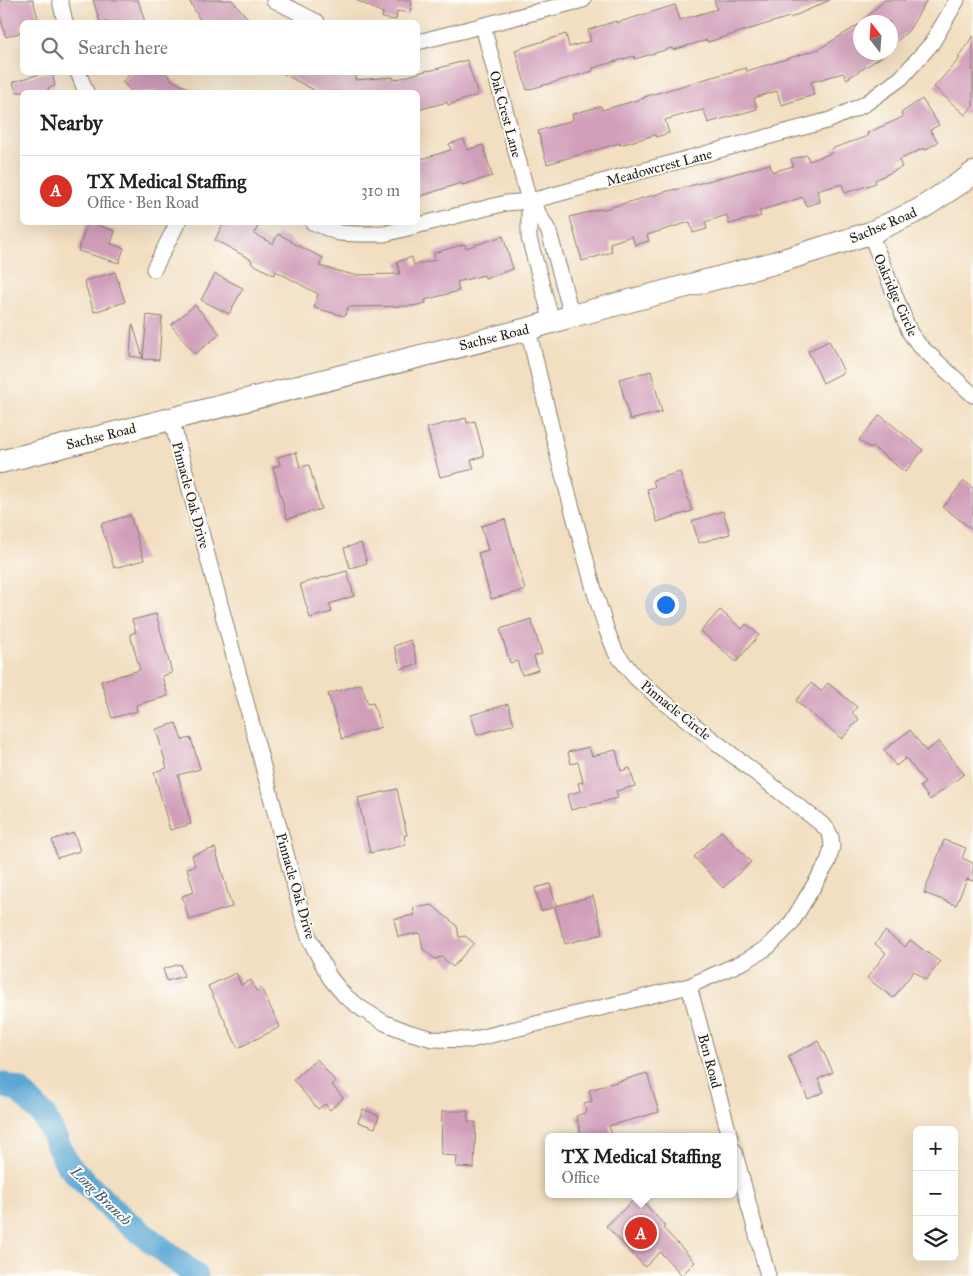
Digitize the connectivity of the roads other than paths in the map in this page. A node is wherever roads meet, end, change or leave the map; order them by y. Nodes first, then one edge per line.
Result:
1 (60, 0) edge
2 (274, 0) edge
3 (583, 0) edge
4 (957, 0) edge
5 (65, 20) edge
6 (314, 20) edge
7 (483, 26) junction
8 (420, 42) edge
9 (79, 75) edge
10 (85, 90) edge
11 (973, 173) edge
12 (529, 201) junction
13 (176, 225) edge
14 (320, 225) edge
15 (419, 225) edge
16 (420, 225) edge
17 (870, 233) junction
18 (154, 269) dead end
19 (562, 319) junction
20 (528, 329) junction
21 (973, 395) edge
22 (171, 418) junction
23 (0, 462) edge
24 (689, 986) junction
25 (729, 1133) edge
26 (737, 1161) edge
27 (768, 1276) edge

1 - 5 street
2 - 6 street
3 - 7 street
4 - 12 street, Meadowcrest Lane
7 - 8 street
7 - 12 street, Oak Crest Lane
9 - 10 street
11 - 17 main road, Sachse Road
12 - 16 street, Meadowcrest Lane
12 - 19 street, Oak Crest Lane
12 - 19 street, Oak Crest Lane
13 - 18 street
14 - 15 street, Meadowcrest Lane
17 - 19 main road, Sachse Road
17 - 21 street, Oakridge Circle
19 - 20 main road, Sachse Road
20 - 22 main road, Sachse Road
20 - 24 street, Pinnacle Circle
22 - 23 main road, Sachse Road
22 - 24 street, Pinnacle Oak Drive
24 - 25 street, Ben Road
26 - 27 street

